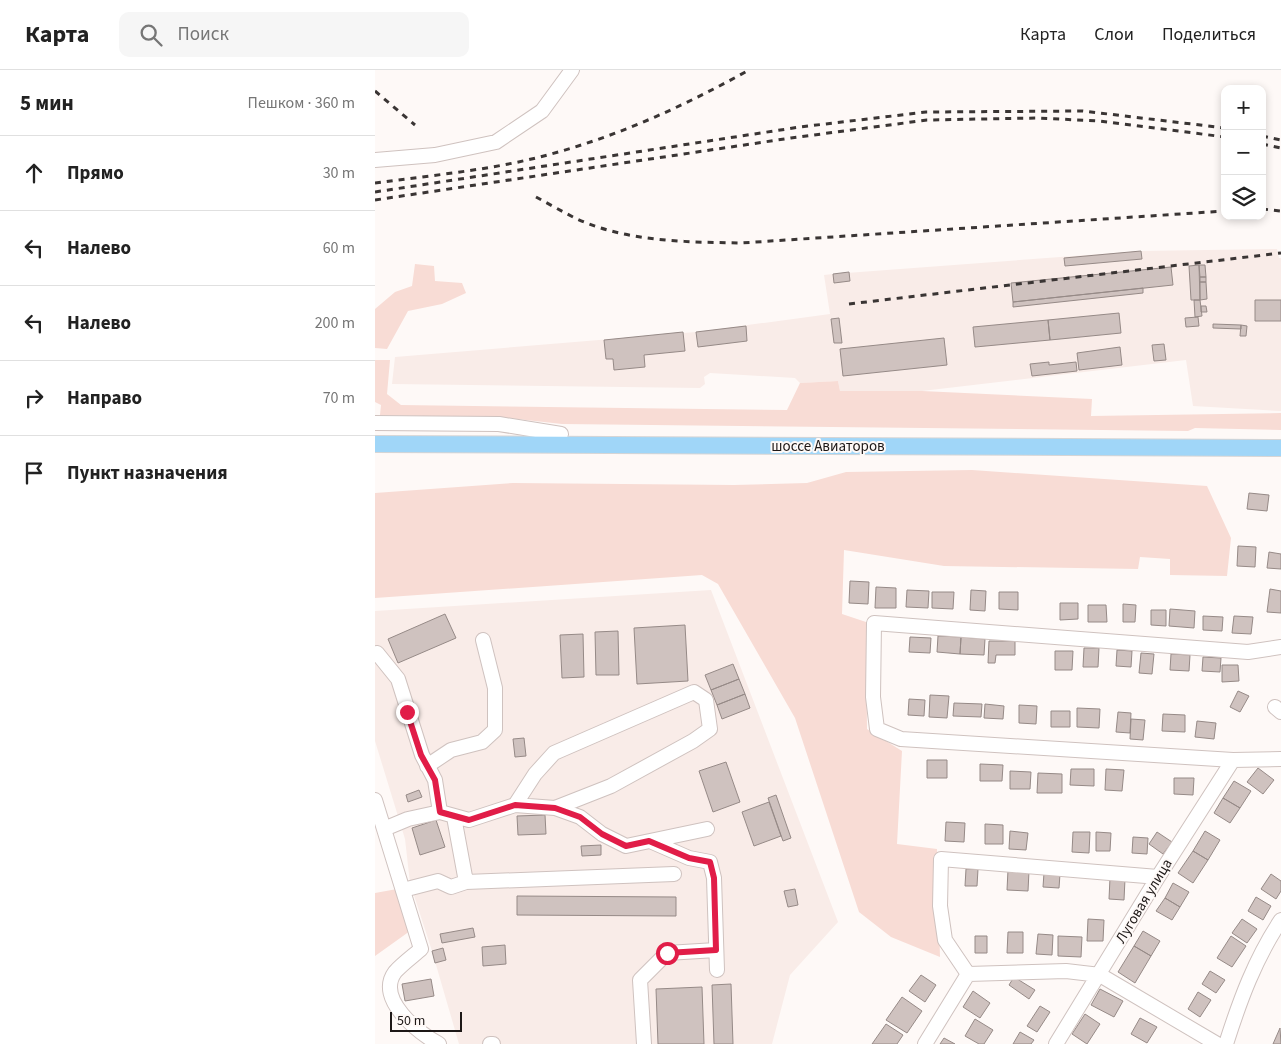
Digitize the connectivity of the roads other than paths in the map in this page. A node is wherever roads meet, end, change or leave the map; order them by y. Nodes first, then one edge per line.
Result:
1 (572, 70) edge
2 (375, 160) edge
3 (375, 423) edge
4 (375, 434) edge
5 (561, 434) junction
6 (1281, 438) edge
7 (375, 444) edge
8 (1281, 448) edge
9 (483, 640) dead end
10 (1281, 647) edge
11 (377, 653) dead end
12 (1281, 759) edge
13 (1233, 760) junction
14 (427, 766) junction
15 (375, 800) edge
16 (515, 805) junction
17 (555, 808) junction
18 (440, 812) junction
19 (454, 818) junction
20 (384, 829) junction
21 (707, 829) dead end
22 (649, 841) junction
23 (674, 874) dead end
24 (1158, 877) junction
25 (466, 882) junction
26 (403, 890) junction
27 (1281, 920) edge
28 (716, 950) junction
29 (717, 970) dead end
30 (968, 974) junction
31 (1100, 975) junction
32 (439, 1044) edge
33 (644, 1044) edge
34 (925, 1044) edge
35 (1056, 1044) edge
36 (1217, 1044) edge
37 (1226, 1044) edge

1 - 2 street
3 - 5 street
4 - 5 main road, шоссе Авиаторов
5 - 6 main road, шоссе Авиаторов
7 - 8 main road, шоссе Авиаторов
9 - 14 street
10 - 13 street
11 - 14 street
12 - 13 street
13 - 24 street, Луговая улица
14 - 18 street
15 - 20 street
16 - 17 street
16 - 17 street
16 - 19 street
17 - 22 street
18 - 19 street
18 - 20 street
19 - 25 street
20 - 26 street
21 - 22 street
22 - 28 street
23 - 25 street
24 - 30 street
24 - 31 street, Луговая улица
25 - 26 street
26 - 32 street
27 - 37 street
28 - 29 street
28 - 33 street
30 - 31 street
30 - 34 street
31 - 35 street, Луговая улица
31 - 36 street

